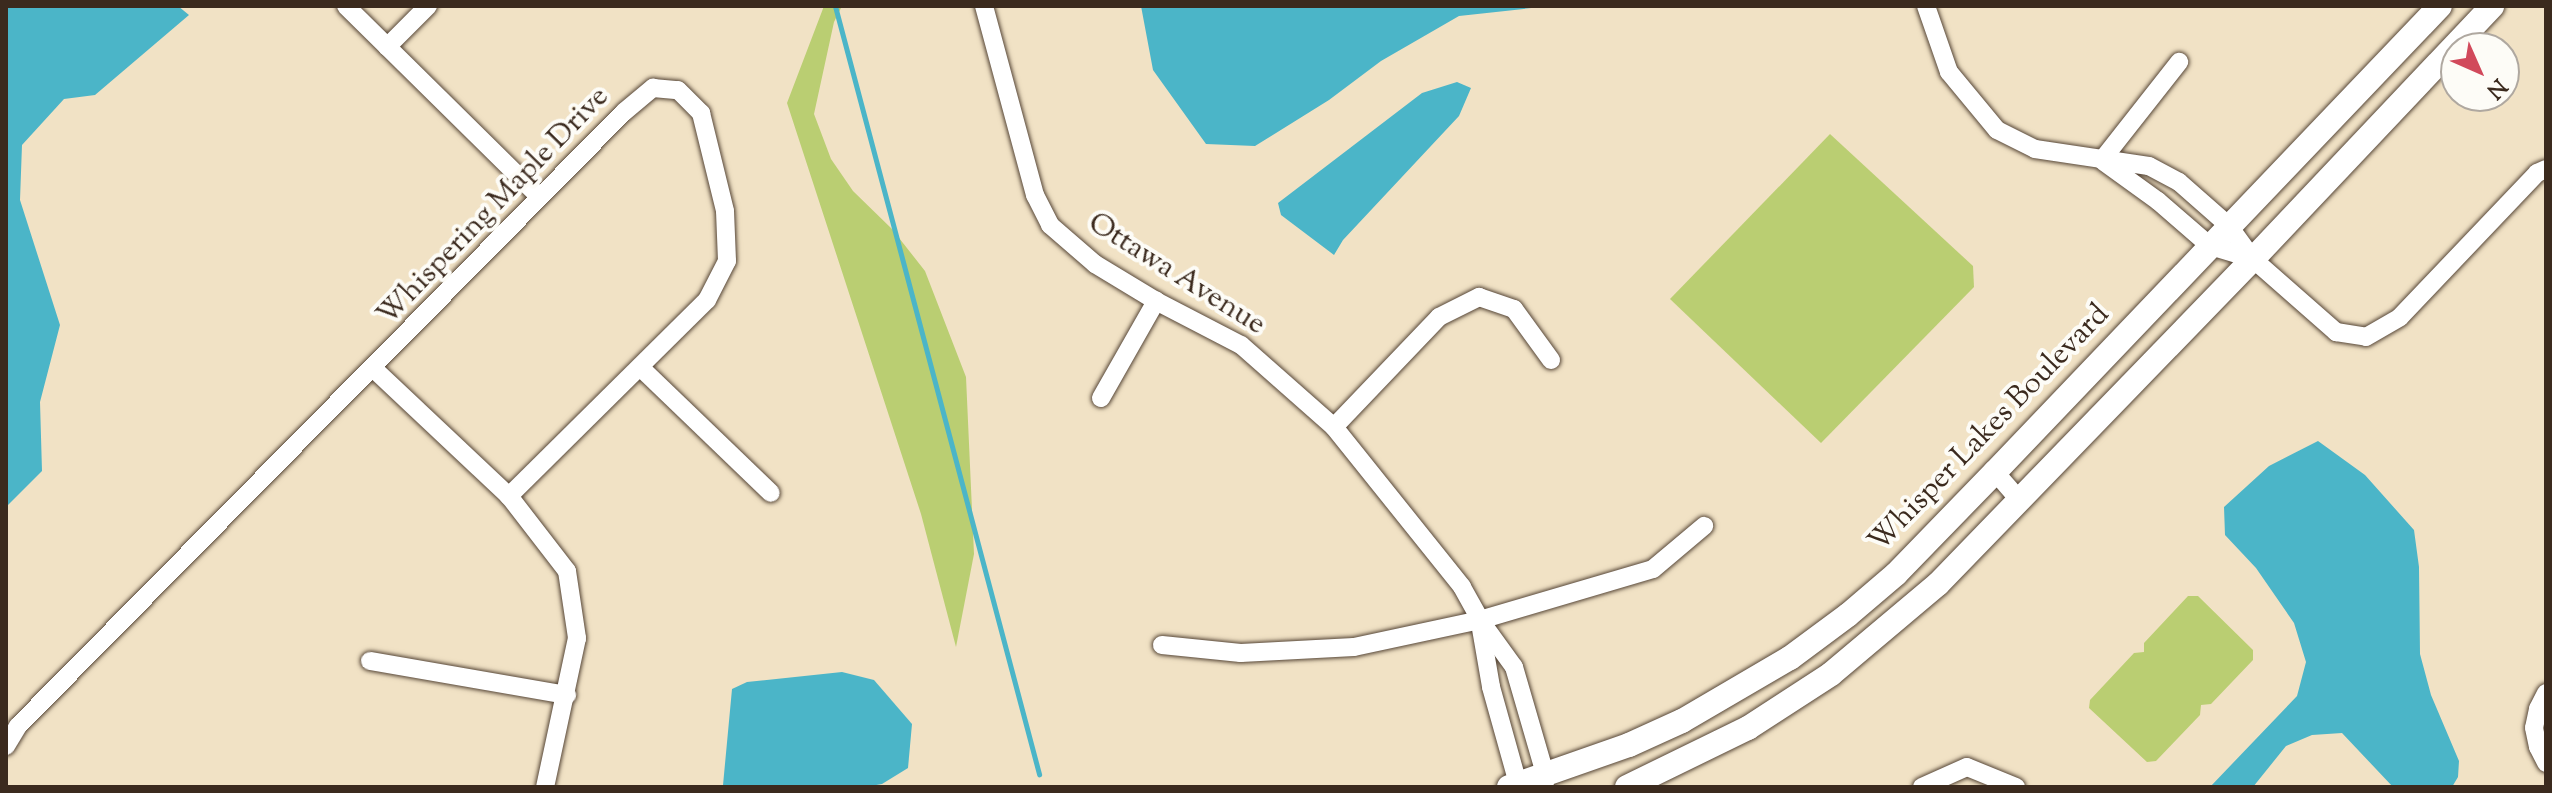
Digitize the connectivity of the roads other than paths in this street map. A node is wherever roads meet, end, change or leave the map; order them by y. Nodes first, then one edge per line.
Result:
1 (346, 6) edge
2 (428, 6) edge
3 (984, 6) edge
4 (1926, 6) edge
5 (2440, 6) edge
6 (2492, 6) edge
7 (387, 47) junction
8 (2179, 62) dead end
9 (2102, 160) junction
10 (2546, 169) edge
11 (539, 196) junction
12 (2229, 226) junction
13 (2210, 246) junction
14 (2253, 259) junction
15 (1156, 301) junction
16 (1551, 360) dead end
17 (641, 368) junction
18 (374, 369) junction
19 (1101, 398) dead end
20 (1334, 427) junction
21 (1995, 472) junction
22 (771, 493) dead end
23 (509, 496) junction
24 (2020, 501) junction
25 (1704, 526) dead end
26 (1480, 620) junction
27 (1162, 645) dead end
28 (370, 661) dead end
29 (2546, 693) edge
30 (567, 695) junction
31 (6, 746) edge
32 (2546, 763) edge
33 (1545, 782) edge
34 (1515, 786) edge
35 (545, 787) edge
36 (1627, 787) edge
37 (1922, 787) edge
38 (2016, 787) edge

1 - 7 street
2 - 7 street
3 - 15 street, Ottawa Avenue
4 - 9 street
5 - 12 street, Whisper Lakes Boulevard
6 - 14 street
7 - 11 street
8 - 9 street
9 - 12 street
9 - 13 street
10 - 14 street
11 - 17 street, Whispering Maple Drive
11 - 18 street, Whispering Maple Drive
12 - 13 street, Whisper Lakes Boulevard
12 - 14 street
13 - 14 street
13 - 21 street, Whisper Lakes Boulevard
14 - 24 street
15 - 19 street
15 - 20 street, Ottawa Avenue
16 - 20 street
17 - 22 street
17 - 23 street, Whispering Maple Drive
18 - 23 street
18 - 31 street, Whispering Maple Drive
20 - 26 street, Ottawa Avenue
21 - 24 street
21 - 33 street, Whisper Lakes Boulevard
23 - 30 street
24 - 36 street
25 - 26 street
26 - 27 street
26 - 33 street, Ottawa Avenue
26 - 34 street, Ottawa Avenue
28 - 30 street
29 - 32 street
30 - 35 street
33 - 34 street, Whisper Lakes Boulevard
37 - 38 street

